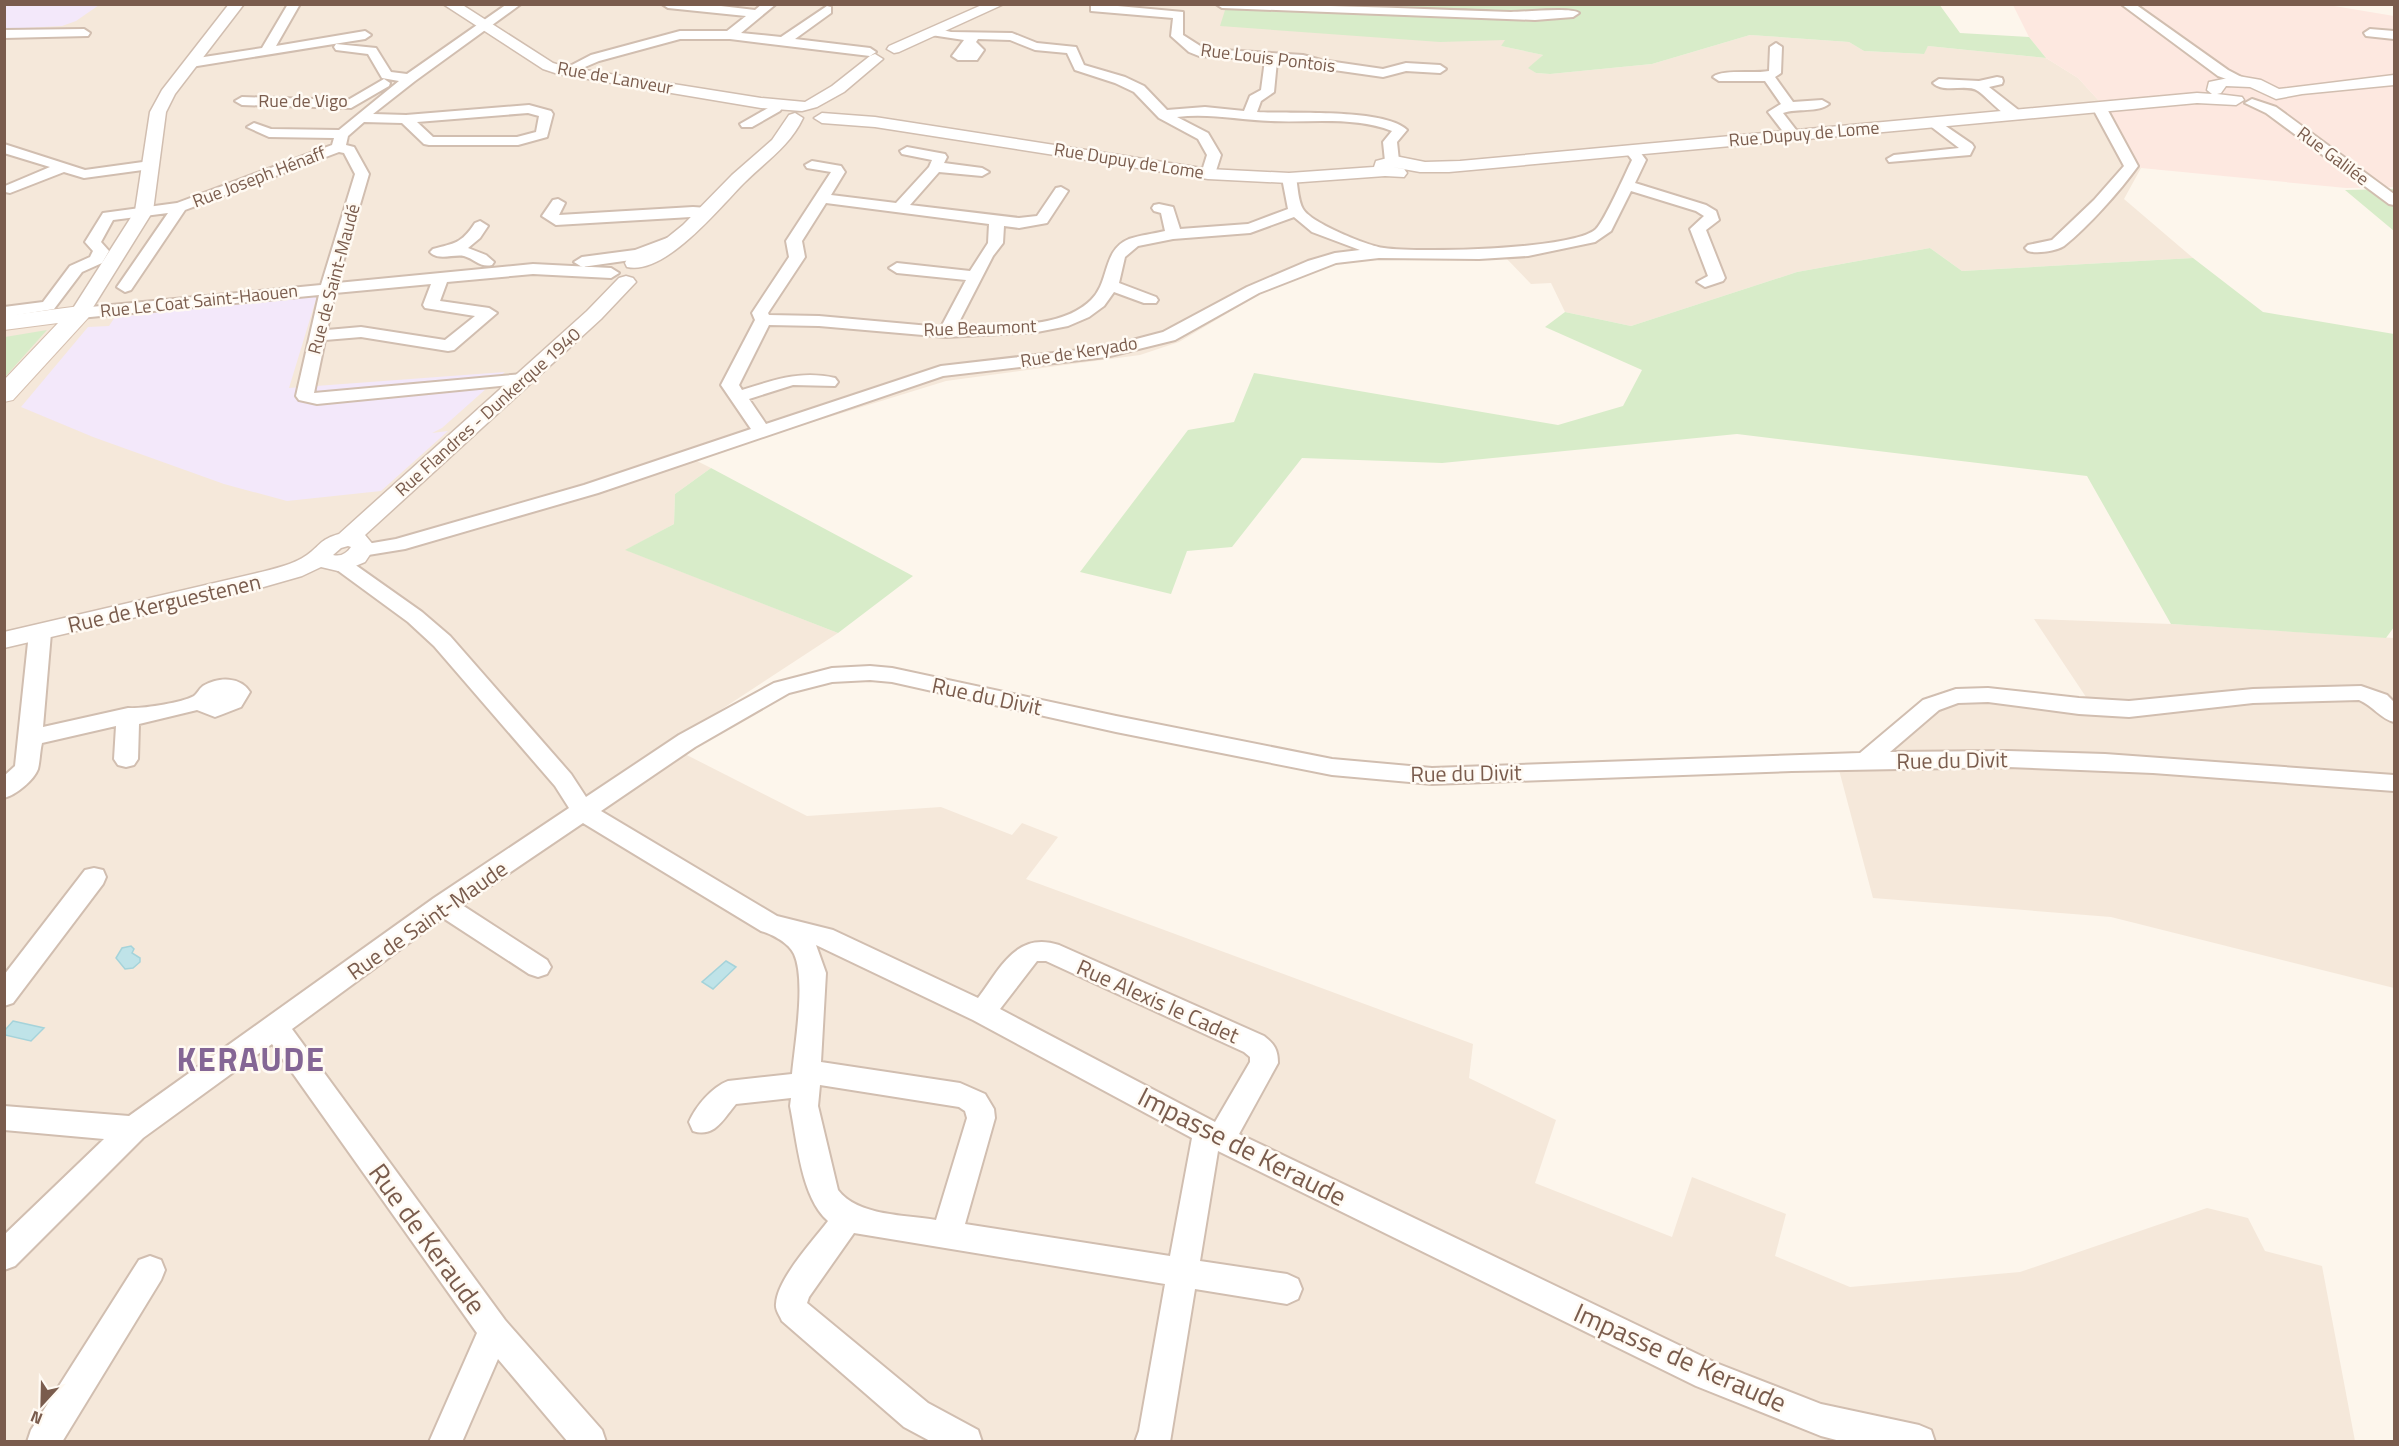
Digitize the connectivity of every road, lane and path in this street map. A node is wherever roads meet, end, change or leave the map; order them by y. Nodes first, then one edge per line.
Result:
1 (237, 4) edge
2 (294, 4) edge
3 (450, 4) edge
4 (515, 4) edge
5 (668, 4) edge
6 (770, 4) edge
7 (997, 4) edge
8 (1222, 4) edge
9 (2127, 4) edge
10 (1095, 8) dead end
11 (827, 10) dead end
12 (1181, 10) edge
13 (1573, 13) dead end
14 (756, 14) junction
15 (485, 28) junction
16 (934, 32) junction
17 (84, 33) dead end
18 (2370, 33) dead end
19 (4, 34) edge
20 (2394, 34) edge
21 (365, 35) dead end
22 (730, 35) junction
23 (951, 36) junction
24 (784, 41) junction
25 (969, 43) dead end
26 (312, 44) junction
27 (1776, 47) dead end
28 (267, 50) junction
29 (872, 55) junction
30 (1271, 59) junction
31 (191, 63) junction
32 (574, 67) dead end
33 (1440, 69) dead end
34 (392, 77) junction
35 (1719, 77) dead end
36 (1768, 77) junction
37 (410, 78) junction
38 (2394, 80) edge
39 (1997, 81) dead end
40 (2220, 82) junction
41 (1939, 83) dead end
42 (1979, 85) junction
43 (2197, 98) junction
44 (2270, 98) junction
45 (2235, 100) junction
46 (242, 101) dead end
47 (1822, 104) dead end
48 (768, 106) junction
49 (1789, 106) junction
50 (2099, 107) junction
51 (811, 112) junction
52 (1250, 114) junction
53 (1164, 115) junction
54 (2016, 115) junction
55 (361, 118) junction
56 (406, 119) junction
57 (1935, 122) junction
58 (747, 124) dead end
59 (254, 128) dead end
60 (1793, 135) junction
61 (340, 141) junction
62 (4, 148) edge
63 (907, 151) dead end
64 (1632, 151) junction
65 (1614, 152) junction
66 (1894, 159) dead end
67 (150, 165) junction
68 (812, 165) dead end
69 (1388, 166) junction
70 (63, 167) junction
71 (935, 168) junction
72 (1634, 169) junction
73 (982, 172) dead end
74 (1208, 174) junction
75 (1289, 178) junction
76 (1626, 185) junction
77 (1061, 191) dead end
78 (6, 194) edge
79 (821, 198) junction
80 (2394, 201) edge
81 (558, 203) dead end
82 (180, 207) junction
83 (899, 208) junction
84 (1159, 208) dead end
85 (144, 211) junction
86 (1296, 211) junction
87 (708, 212) junction
88 (996, 220) junction
89 (480, 226) dead end
90 (1173, 234) junction
91 (605, 246) dead end
92 (2032, 248) dead end
93 (456, 250) junction
94 (438, 252) dead end
95 (1379, 253) junction
96 (484, 268) junction
97 (628, 268) junction
98 (897, 268) dead end
99 (533, 270) junction
100 (976, 276) junction
101 (441, 278) junction
102 (1705, 282) dead end
103 (1111, 285) junction
104 (125, 287) dead end
105 (328, 288) junction
106 (1150, 300) dead end
107 (80, 313) junction
108 (5, 316) edge
109 (763, 320) junction
110 (946, 332) junction
111 (318, 336) junction
112 (523, 379) junction
113 (829, 382) dead end
114 (4, 395) edge
115 (737, 397) junction
116 (762, 431) junction
117 (355, 545) junction
118 (331, 560) junction
119 (40, 633) junction
120 (4, 640) edge
121 (203, 701) dead end
122 (2394, 715) edge
123 (128, 716) junction
124 (32, 738) junction
125 (126, 759) dead end
126 (1865, 761) junction
127 (2394, 783) edge
128 (4, 790) edge
129 (584, 812) junction
130 (94, 877) dead end
131 (443, 905) junction
132 (770, 924) junction
133 (538, 967) dead end
134 (4, 995) edge
135 (982, 1012) junction
136 (275, 1028) junction
137 (806, 1077) junction
138 (4, 1118) edge
139 (702, 1122) dead end
140 (133, 1129) junction
141 (1214, 1135) junction
142 (848, 1218) junction
143 (947, 1235) junction
144 (4, 1256) edge
145 (150, 1270) dead end
146 (1183, 1273) junction
147 (1287, 1289) dead end
148 (494, 1331) junction
149 (42, 1442) edge
150 (445, 1442) edge
151 (590, 1442) edge
152 (966, 1442) edge
153 (1151, 1442) edge
154 (1919, 1442) edge

1 - 31 street
2 - 28 street
3 - 15 street, Rue de Lanveur
4 - 15 street
5 - 14 street
6 - 14 street
7 - 16 street
8 - 13 street
9 - 40 street
10 - 12 street, Rue Louis Pontois
11 - 24 street
12 - 30 street, Rue Louis Pontois
14 - 22 street
15 - 37 street
15 - 48 street, Rue de Lanveur
16 - 23 street
16 - 29 street
17 - 19 street
18 - 20 street
21 - 26 street
22 - 24 street
22 - 32 street
23 - 25 street
23 - 53 street
24 - 29 street
26 - 28 street
26 - 34 street
27 - 36 street
28 - 31 street
29 - 51 street
30 - 33 street, Rue Louis Pontois
30 - 52 street
31 - 67 street
34 - 37 street
34 - 46 street, Rue de Vigo
35 - 36 street
36 - 49 street
37 - 55 street
38 - 44 street
39 - 42 street
40 - 43 street, Rue Dupuy de Lome
40 - 44 street
40 - 45 street
41 - 42 street
42 - 54 street
43 - 45 street, Rue Dupuy de Lome
43 - 50 street, Rue Dupuy de Lome
44 - 45 street
44 - 80 street, Rue Galilée
47 - 49 street
48 - 51 street, Rue de Lanveur
48 - 58 street
49 - 60 street
50 - 54 street, Rue Dupuy de Lome
50 - 92 street
51 - 74 street, Rue Dupuy de Lome
51 - 87 street, Rue Flandres - Dunkerque 1940
51 - 97 street, Rue Flandres - Dunkerque 1940
52 - 53 street
52 - 69 street
53 - 74 street
54 - 57 street, Rue Dupuy de Lome
55 - 56 street
55 - 61 street
56 - 56 street
57 - 60 street, Rue Dupuy de Lome
57 - 66 street
59 - 61 street
60 - 64 street, Rue Dupuy de Lome
61 - 82 street, Rue Joseph Hénaff
61 - 105 street, Rue de Saint-Maudé
62 - 70 street
63 - 71 street
64 - 65 street, Rue Dupuy de Lome
64 - 72 street
65 - 69 street, Rue Dupuy de Lome
65 - 72 street
67 - 70 street
67 - 85 street
68 - 79 street
69 - 75 street, Rue Dupuy de Lome
70 - 78 street
71 - 73 street
71 - 83 street
72 - 76 street, Rue de Keryado
74 - 75 street, Rue Dupuy de Lome
75 - 86 street
76 - 95 street, Rue de Keryado
76 - 102 street
77 - 88 street
79 - 83 street
79 - 109 street
81 - 87 street
82 - 85 street, Rue Joseph Hénaff
82 - 104 street, Rue Joseph Hénaff
83 - 88 street
84 - 90 street
85 - 107 street
85 - 108 street, Rue Joseph Hénaff
86 - 90 street, Rue Beaumont
86 - 95 street
87 - 97 street, Rue Flandres - Dunkerque 1940
88 - 100 street
89 - 93 street
90 - 103 street, Rue Beaumont
91 - 96 street
93 - 94 street
93 - 96 street
95 - 116 street, Rue de Keryado
96 - 99 street, Rue Le Coat Saint-Haouen
96 - 101 street, Rue Le Coat Saint-Haouen
97 - 99 street, Rue Le Coat Saint-Haouen
97 - 99 street, Rue Le Coat Saint-Haouen
97 - 112 street, Rue Flandres - Dunkerque 1940
98 - 100 street
100 - 110 street
101 - 105 street, Rue Le Coat Saint-Haouen
101 - 111 street
103 - 106 street
103 - 110 street, Rue Beaumont
105 - 107 street, Rue Le Coat Saint-Haouen
105 - 111 street, Rue de Saint-Maudé
107 - 108 main road
107 - 114 main road
109 - 110 street, Rue Beaumont
109 - 115 street
111 - 112 street, Rue de Saint-Maudé
112 - 117 street, Rue Flandres - Dunkerque 1940
113 - 115 street
115 - 116 street
116 - 117 street, Rue de Keryado
117 - 118 street, Rue Flandres - Dunkerque 1940
118 - 119 street, Rue de Kerguestenen
118 - 129 street
119 - 120 street, Rue de Kerguestenen
119 - 124 street
121 - 123 street
122 - 126 street
123 - 124 street
123 - 125 street
124 - 128 street
126 - 127 street, Rue du Divit
126 - 129 street, Rue du Divit
129 - 131 street, Rue de Saint-Maude
129 - 132 street, Impasse de Keraude
130 - 134 street
131 - 133 street
131 - 136 street, Rue de Saint-Maude
132 - 135 street, Impasse de Keraude
132 - 137 street
135 - 141 street, Impasse de Keraude
135 - 141 street, Rue Alexis le Cadet
136 - 140 street, Rue de Saint-Maude
136 - 148 street, Rue de Keraude
137 - 139 street
137 - 142 street
137 - 143 street
138 - 140 street
140 - 144 street, Rue de Saint-Maude
141 - 146 street
141 - 154 street, Impasse de Keraude
142 - 143 street
142 - 152 street
143 - 146 street
145 - 149 street
146 - 147 street
146 - 153 street
148 - 150 street
148 - 151 street, Rue de Keraude

